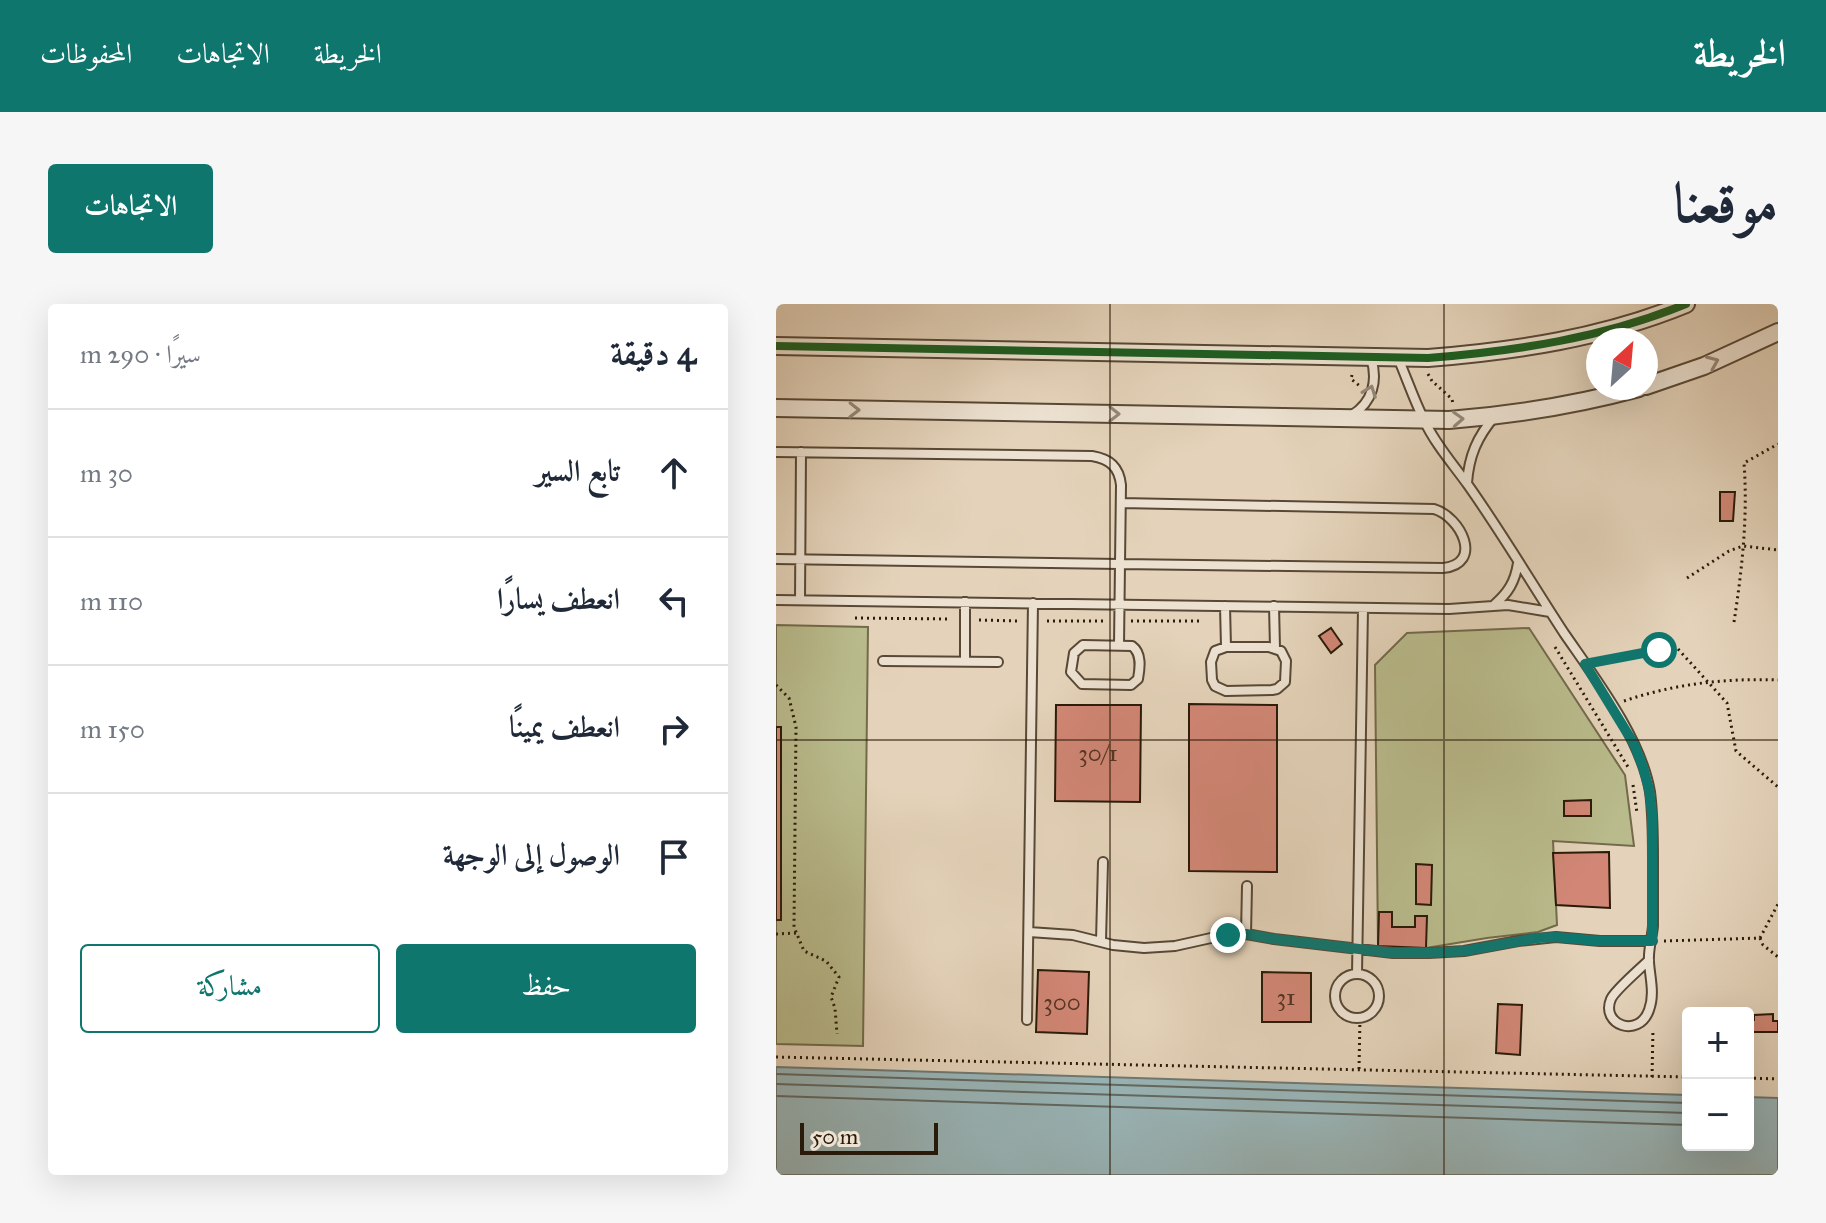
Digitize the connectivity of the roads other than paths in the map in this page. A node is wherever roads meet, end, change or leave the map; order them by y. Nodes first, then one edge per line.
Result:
1 (1686, 304) edge
2 (1778, 332) edge
3 (776, 346) edge
4 (1371, 357) junction
5 (1398, 358) junction
6 (1658, 382) edge
7 (1590, 400) edge
8 (776, 408) edge
9 (1495, 416) junction
10 (1348, 418) junction
11 (1424, 420) junction
12 (776, 452) edge
13 (801, 452) junction
14 (1467, 483) junction
15 (1121, 503) junction
16 (776, 559) edge
17 (800, 559) junction
18 (1518, 562) junction
19 (1120, 564) junction
20 (776, 600) edge
21 (800, 600) junction
22 (965, 602) junction
23 (1033, 603) junction
24 (1120, 604) junction
25 (1225, 606) junction
26 (1274, 606) junction
27 (1493, 606) junction
28 (1363, 608) junction
29 (1551, 612) junction
30 (1119, 645) junction
31 (1226, 647) junction
32 (1275, 648) junction
33 (883, 661) dead end
34 (965, 661) junction
35 (998, 662) dead end
36 (1103, 862) dead end
37 (1247, 886) dead end
38 (1029, 932) junction
39 (1246, 934) junction
40 (1101, 941) junction
41 (1652, 941) junction
42 (1357, 948) junction
43 (1649, 960) junction
44 (1357, 974) junction
45 (1027, 1020) dead end

1 - 5 street
6 -> 2 street
3 - 4 street
4 - 5 street
10 -> 4 lane
5 - 11 lane
7 - 9 street
8 -> 10 street
11 -> 9 street
9 - 14 lane
10 - 11 street
11 - 14 lane
12 - 13 lane
13 - 15 lane
13 - 17 lane
14 - 18 lane
15 - 19 lane
15 - 19 lane
16 - 17 lane
17 - 19 lane
17 - 21 lane
18 - 27 lane
18 - 29 lane
19 - 24 lane
20 - 21 lane
21 - 22 lane
22 - 23 lane
22 - 34 lane
23 - 24 lane
23 - 38 lane
24 - 25 lane
24 - 30 lane
25 - 26 lane
25 - 31 lane
26 - 28 lane
26 - 32 lane
27 - 28 lane
27 - 29 lane
28 - 42 lane
29 - 41 lane
30 - 30 lane
31 - 32 lane
31 - 32 lane
33 - 34 lane
34 - 35 lane
36 - 40 lane
37 - 39 lane
38 - 40 lane
38 - 45 lane
39 - 40 lane
39 - 42 lane
41 - 42 lane
41 - 43 lane
42 - 44 lane
43 - 43 lane
44 - 44 lane

